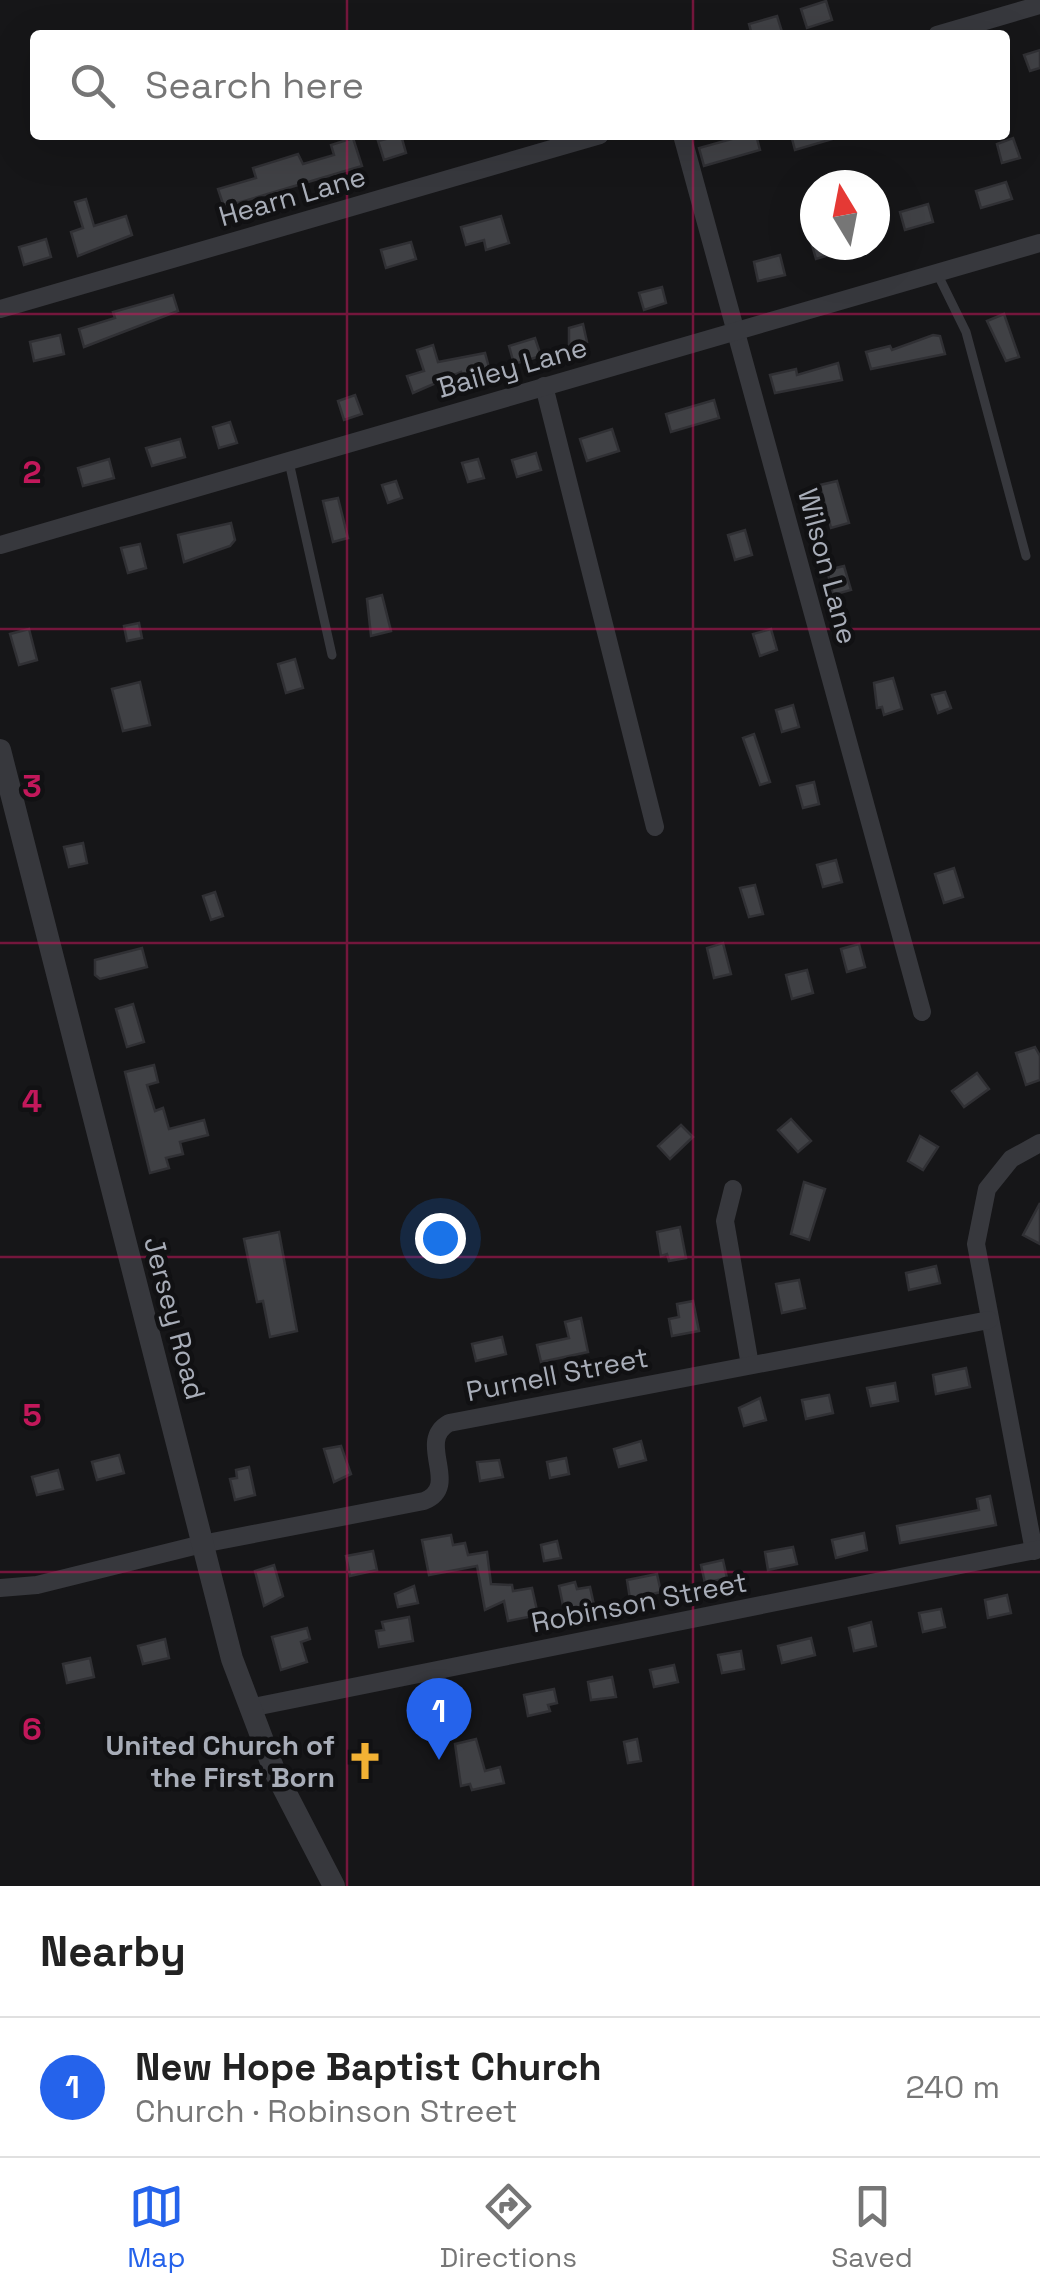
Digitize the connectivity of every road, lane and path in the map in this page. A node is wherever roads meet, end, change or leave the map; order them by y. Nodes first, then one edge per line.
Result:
1 (1040, 4) edge
2 (954, 30) edge
3 (583, 140) edge
4 (683, 140) edge
5 (1040, 243) edge
6 (936, 272) junction
7 (0, 309) edge
8 (736, 332) junction
9 (544, 386) junction
10 (289, 462) junction
11 (0, 545) edge
12 (1026, 556) dead end
13 (332, 655) dead end
14 (0, 750) edge
15 (656, 826) dead end
16 (922, 1012) dead end
17 (1040, 1143) edge
18 (734, 1189) dead end
19 (989, 1320) junction
20 (750, 1365) junction
21 (202, 1544) junction
22 (1037, 1550) edge
23 (0, 1588) edge
24 (249, 1708) junction
25 (334, 1886) edge

1 - 2 street
3 - 7 street, Hearn Lane
4 - 8 street, Wilson Lane
5 - 6 street, Bailey Lane
6 - 8 street, Bailey Lane
6 - 12 lane
8 - 9 street, Bailey Lane
8 - 16 street, Wilson Lane
9 - 10 street, Bailey Lane
9 - 15 street
10 - 11 street, Bailey Lane
10 - 13 lane
14 - 21 street, Jersey Road
17 - 19 street
18 - 20 street
19 - 20 street, Purnell Street
19 - 22 street
20 - 21 street, Purnell Street
21 - 23 street
21 - 24 street, Jersey Road
22 - 24 street, Robinson Street
24 - 25 street, Jersey Road

